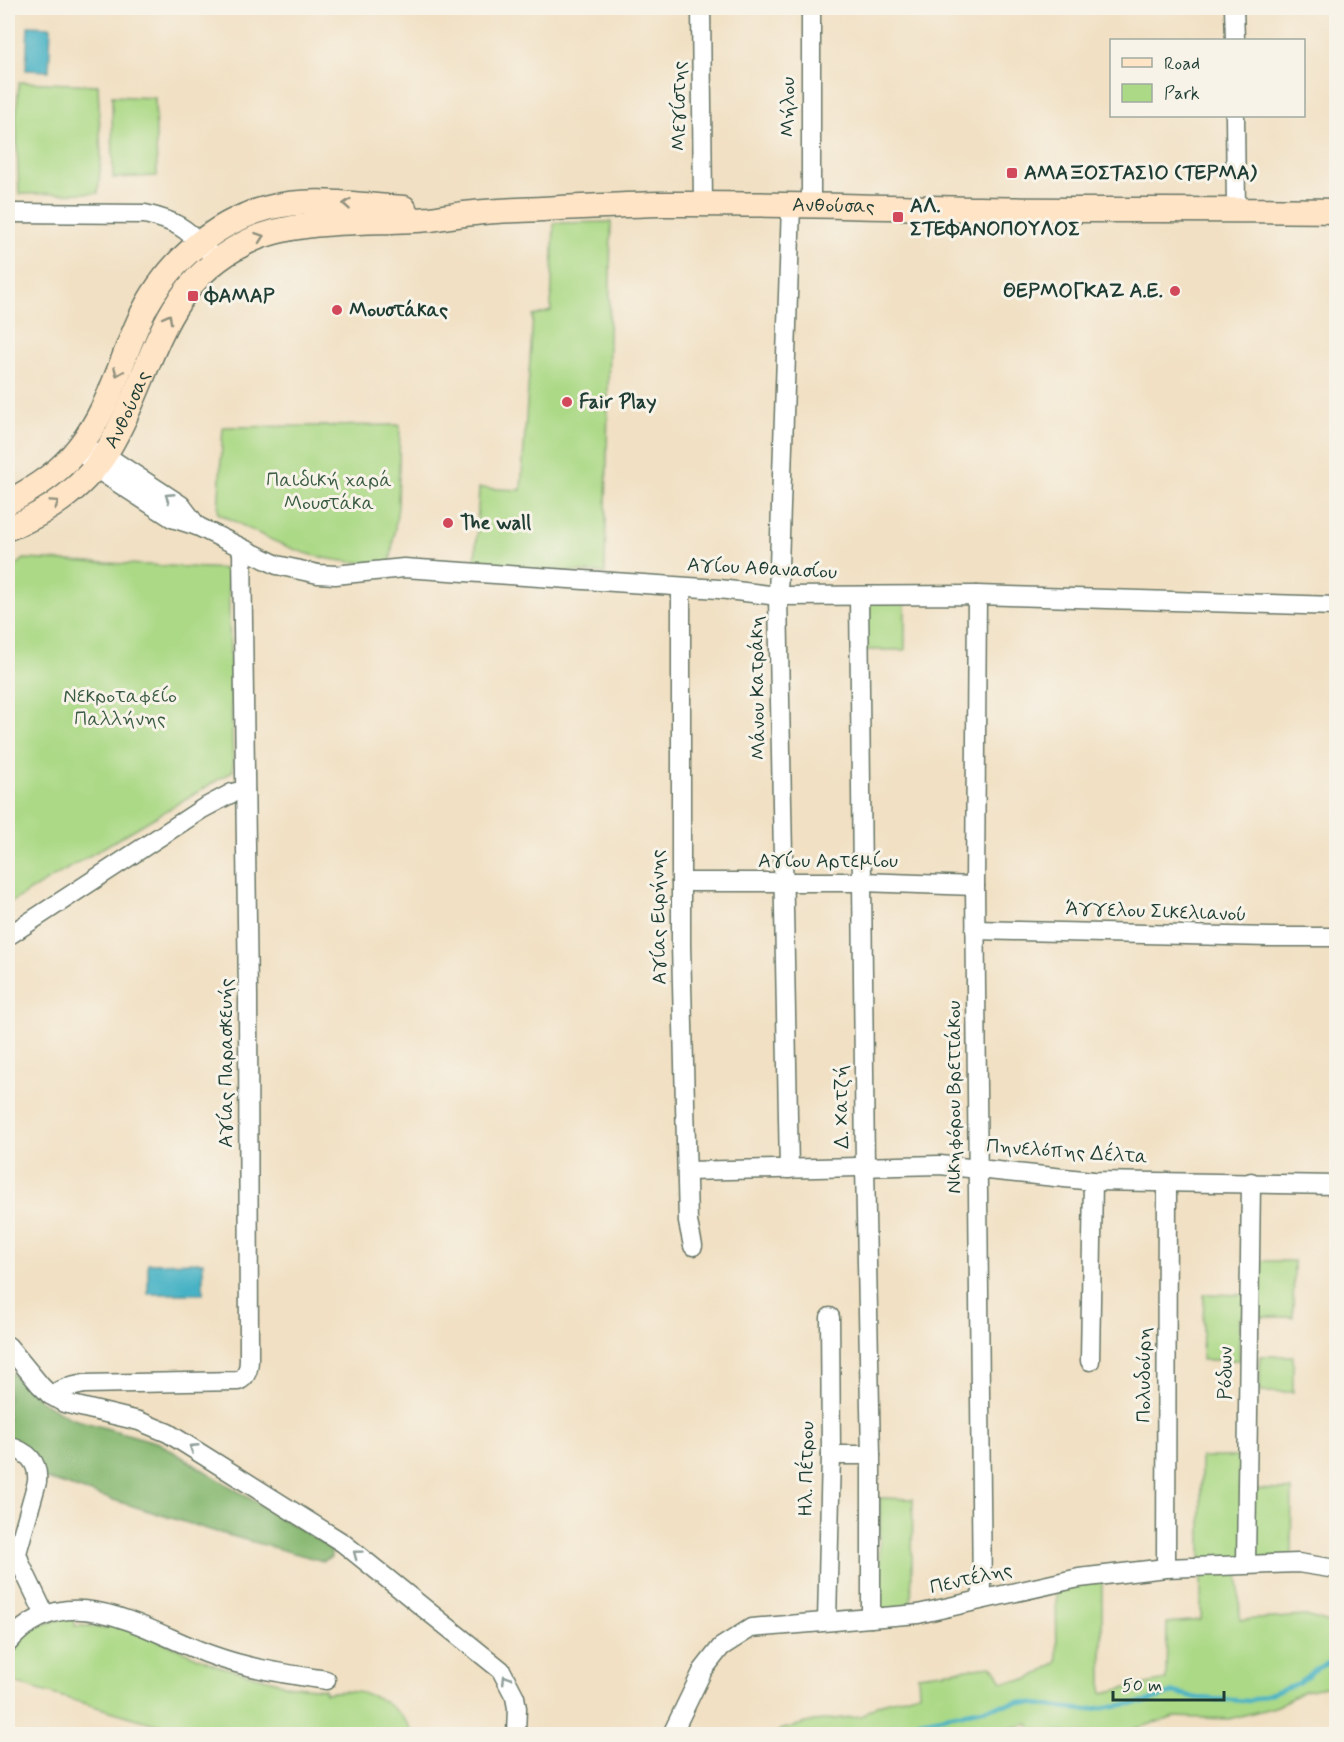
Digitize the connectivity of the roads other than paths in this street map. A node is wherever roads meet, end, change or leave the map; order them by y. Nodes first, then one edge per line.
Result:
1 (701, 8) edge
2 (811, 8) edge
3 (1234, 8) edge
4 (1235, 39) edge
5 (1235, 117) edge
6 (703, 205) junction
7 (801, 205) junction
8 (1236, 210) junction
9 (1336, 211) edge
10 (475, 212) junction
11 (8, 213) edge
12 (199, 242) junction
13 (216, 261) junction
14 (80, 447) junction
15 (100, 462) junction
16 (8, 502) edge
17 (8, 528) edge
18 (243, 550) junction
19 (681, 587) junction
20 (977, 595) junction
21 (778, 596) junction
22 (859, 596) junction
23 (1336, 606) edge
24 (245, 790) junction
25 (681, 882) junction
26 (862, 882) junction
27 (785, 883) junction
28 (975, 886) junction
29 (975, 930) junction
30 (8, 936) edge
31 (1336, 937) edge
32 (865, 1167) junction
33 (977, 1168) junction
34 (789, 1169) junction
35 (687, 1171) junction
36 (1093, 1181) junction
37 (1167, 1182) junction
38 (1251, 1182) junction
39 (1336, 1185) edge
40 (693, 1246) dead end
41 (830, 1317) dead end
42 (8, 1346) edge
43 (1090, 1361) dead end
44 (50, 1395) junction
45 (8, 1446) edge
46 (831, 1455) junction
47 (871, 1455) junction
48 (12, 1552) edge
49 (1246, 1564) junction
50 (1166, 1568) junction
51 (1336, 1569) edge
52 (982, 1599) junction
53 (45, 1615) junction
54 (871, 1618) junction
55 (827, 1621) junction
56 (8, 1643) edge
57 (326, 1680) dead end
58 (516, 1734) edge
59 (672, 1734) edge

1 - 6 street, Μεγίστης
2 - 7 street, Μήλου
3 - 4 street
5 - 8 street
6 - 7 street, Ανθούσας
6 - 10 street, Ανθούσας
7 - 8 street, Ανθούσας
7 - 21 street, Μάνου Κατράκη
8 - 9 street, Ανθούσας
10 -> 12 street, Ανθούσας
13 -> 10 street, Ανθούσας
11 - 12 street
12 - 13 street
12 -> 14 street, Ανθούσας
15 -> 13 street, Ανθούσας
14 - 15 street, Αγίου Αθανασίου
14 - 16 street, Ανθούσας
17 -> 15 street, Ανθούσας
15 - 18 street, Αγίου Αθανασίου
18 - 19 street, Αγίου Αθανασίου
18 - 24 street, Αγίας Παρασκευής
19 - 21 street, Αγίου Αθανασίου
19 - 25 street, Αγίας Ειρήνης
20 - 22 street, Αγίου Αθανασίου
20 - 23 street, Αγίου Αθανασίου
20 - 28 street, Νικηφόρου Βρεττάκου
21 - 22 street, Αγίου Αθανασίου
21 - 27 street, Μάνου Κατράκη
22 - 26 street, Δ. Χατζή
24 - 30 street
24 - 44 street, Αγίας Παρασκευής
25 - 27 street, Αγίου Αρτεμίου
25 - 35 street, Αγίας Ειρήνης
26 - 27 street, Αγίου Αρτεμίου
26 - 28 street, Αγίου Αρτεμίου
26 - 32 street, Δ. Χατζή
27 - 34 street, Μάνου Κατράκη
28 - 29 street, Νικηφόρου Βρεττάκου
29 - 31 street, Άγγελου Σικελιανού
29 - 33 street, Νικηφόρου Βρεττάκου
32 - 33 street, Πηνελόπης Δέλτα
32 - 34 street, Πηνελόπης Δέλτα
32 - 47 street, Δ. Χατζή
33 - 36 street, Πηνελόπης Δέλτα
33 - 52 street, Νικηφόρου Βρεττάκου
34 - 35 street, Πηνελόπης Δέλτα
35 - 40 street, Αγίας Ειρήνης
36 - 37 street, Πηνελόπης Δέλτα
36 - 43 street
37 - 38 street, Πηνελόπης Δέλτα
37 - 50 street, Πολυδούρη
38 - 39 street, Πηνελόπης Δέλτα
38 - 49 street, Ρόδων
41 - 46 street, Ηλ. Πέτρου
42 - 44 street
58 -> 44 street
45 - 48 street
46 - 47 street
46 - 55 street, Ηλ. Πέτρου
47 - 54 street, Δ. Χατζή
48 - 53 street
49 - 50 street, Πεντέλης
49 - 51 street, Πεντέλης
50 - 52 street, Πεντέλης
52 - 54 street, Πεντέλης
53 - 56 street
53 - 57 street
54 - 55 street, Πεντέλης
55 - 59 street, Πεντέλης

